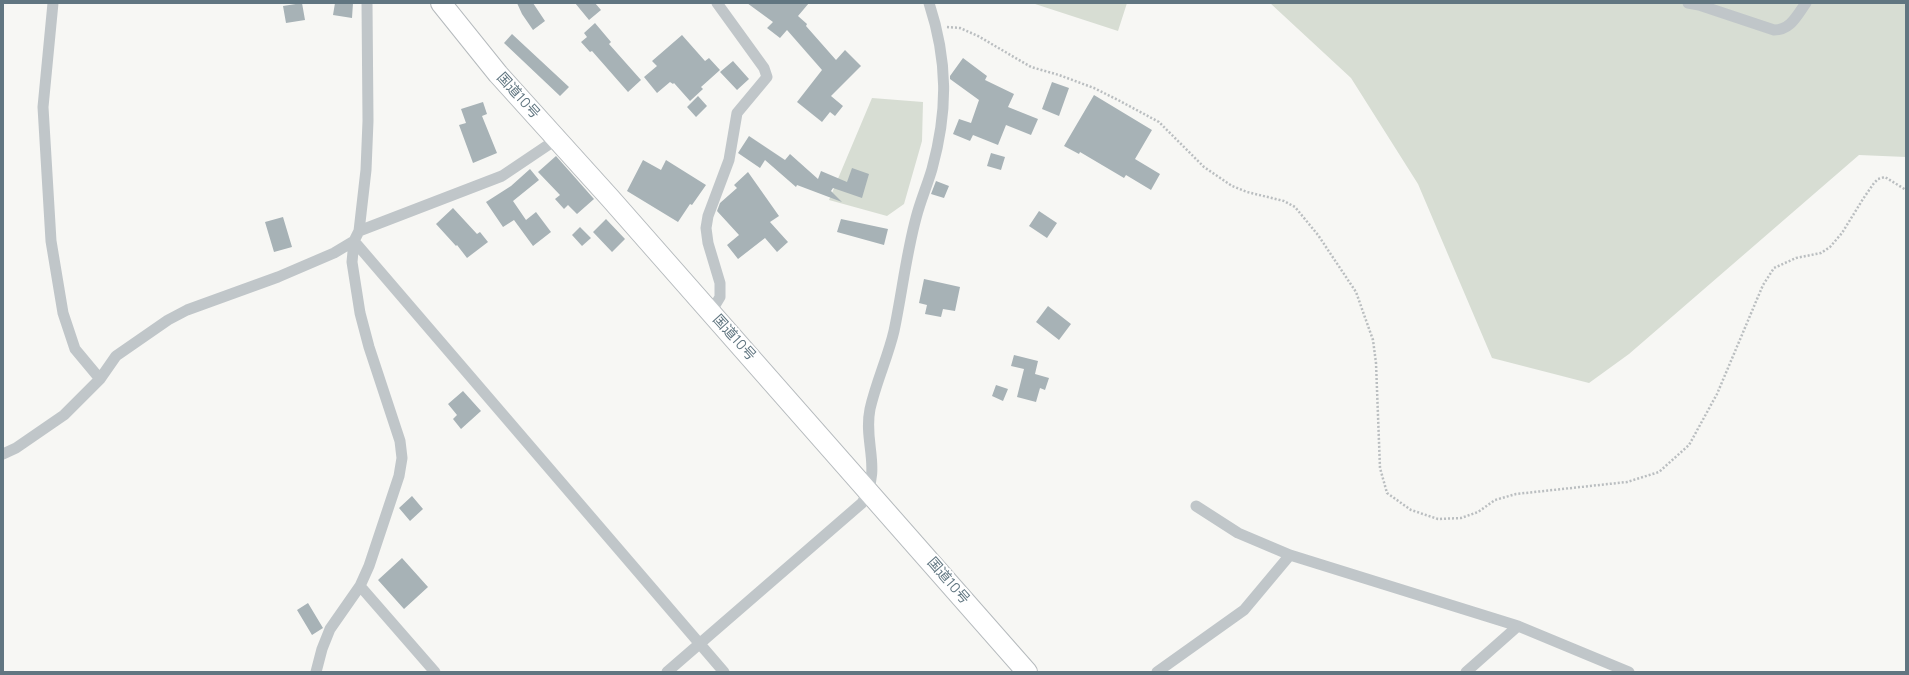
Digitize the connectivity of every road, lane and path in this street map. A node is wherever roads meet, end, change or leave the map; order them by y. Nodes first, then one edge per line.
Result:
1 (52, 3) edge
2 (367, 3) edge
3 (441, 3) edge
4 (716, 3) edge
5 (929, 3) edge
6 (1688, 3) edge
7 (1806, 3) edge
8 (937, 27) junction
9 (557, 139) junction
10 (1906, 190) edge
11 (356, 236) junction
12 (711, 312) junction
13 (100, 379) junction
14 (3, 454) edge
15 (869, 491) junction
16 (1196, 506) dead end
17 (1290, 555) junction
18 (360, 586) junction
19 (1518, 626) junction
20 (700, 643) junction
21 (316, 672) edge
22 (435, 672) edge
23 (667, 672) edge
24 (724, 672) edge
25 (1027, 672) edge
26 (1157, 672) edge
27 (1466, 672) edge
28 (1629, 672) edge

1 - 13 street
2 - 11 street
3 - 9 highway, 国道10号
4 - 12 street
5 - 8 street
6 - 7 street
8 - 10 path
8 - 15 street
9 - 11 street
9 - 12 highway, 国道10号
11 - 13 street
11 - 18 street
11 - 20 street
12 - 15 highway, 国道10号
13 - 14 street
15 - 20 street
15 - 25 highway, 国道10号
16 - 17 street
17 - 19 street
17 - 26 street
18 - 21 street
18 - 22 street
19 - 27 street
19 - 28 street
20 - 23 street
20 - 24 street

